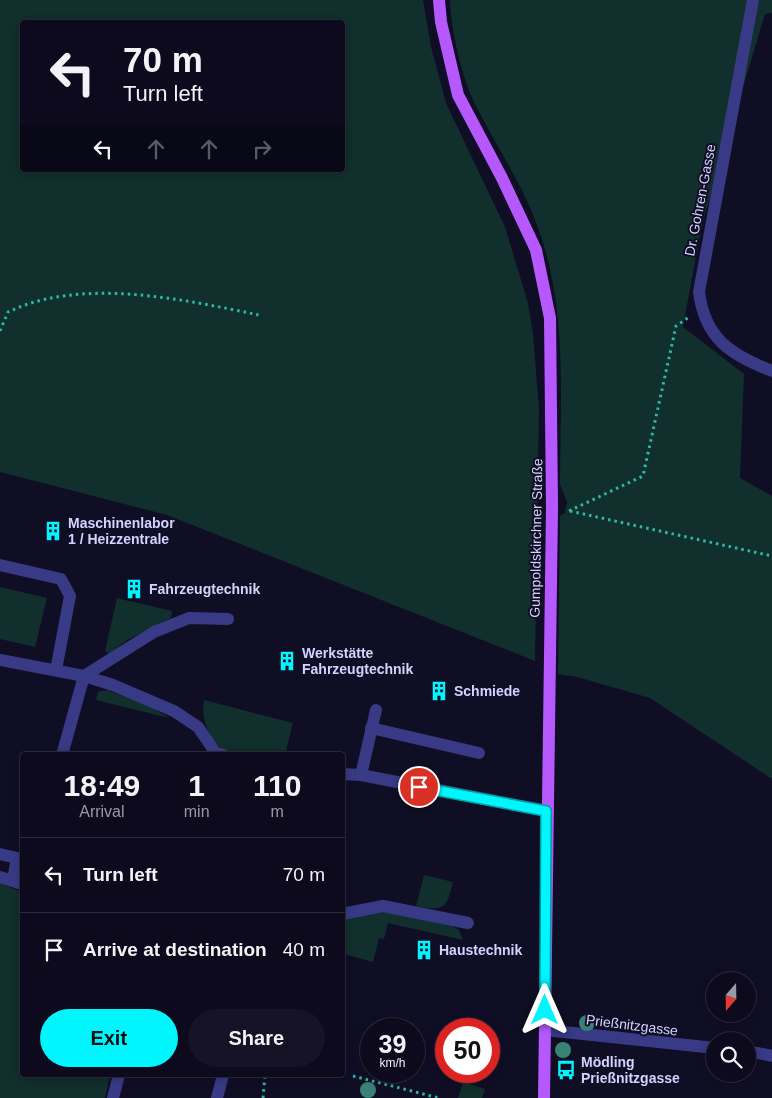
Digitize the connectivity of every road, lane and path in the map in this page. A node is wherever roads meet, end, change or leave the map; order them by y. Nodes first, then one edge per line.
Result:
1 (440, 0) edge
2 (753, 0) edge
3 (701, 307) junction
4 (258, 315) dead end
5 (0, 331) edge
6 (772, 371) edge
7 (552, 507) junction
8 (569, 511) junction
9 (772, 556) edge
10 (0, 565) edge
11 (228, 619) dead end
12 (0, 660) edge
13 (56, 670) junction
14 (84, 676) junction
15 (376, 710) dead end
16 (371, 728) junction
17 (63, 752) edge
18 (216, 752) edge
19 (480, 753) dead end
20 (345, 774) edge
21 (361, 775) junction
22 (546, 811) junction
23 (0, 854) edge
24 (20, 858) edge
25 (20, 866) edge
26 (0, 877) edge
27 (18, 882) edge
28 (345, 913) edge
29 (468, 924) dead end
30 (545, 1030) junction
31 (706, 1047) edge
32 (756, 1053) edge
33 (772, 1056) edge
34 (353, 1076) dead end
35 (118, 1077) edge
36 (222, 1077) edge
37 (265, 1077) edge
38 (113, 1098) edge
39 (217, 1098) edge
40 (263, 1098) edge
41 (439, 1098) edge
42 (544, 1098) edge

1 - 7 main road, Gumpoldskirchner Straße
2 - 3 street, Dr. Gohren-Gasse
3 - 6 street, Dr. Gohren-Gasse
3 - 8 path
4 - 5 path
7 - 8 path
7 - 22 main road, Gumpoldskirchner Straße
8 - 9 path
10 - 13 street
11 - 14 street
12 - 13 street
13 - 14 street
14 - 17 street
14 - 18 street
15 - 16 street
16 - 19 street
16 - 21 street
20 - 21 street
21 - 22 street
22 - 30 main road, Gumpoldskirchner Straße
23 - 24 street
25 - 27 street
26 - 27 street
28 - 29 street
30 - 31 street, Prießnitzgasse
30 - 42 main road, Gumpoldskirchner Straße
32 - 33 street
34 - 41 path
35 - 38 street
36 - 39 street
37 - 40 path

